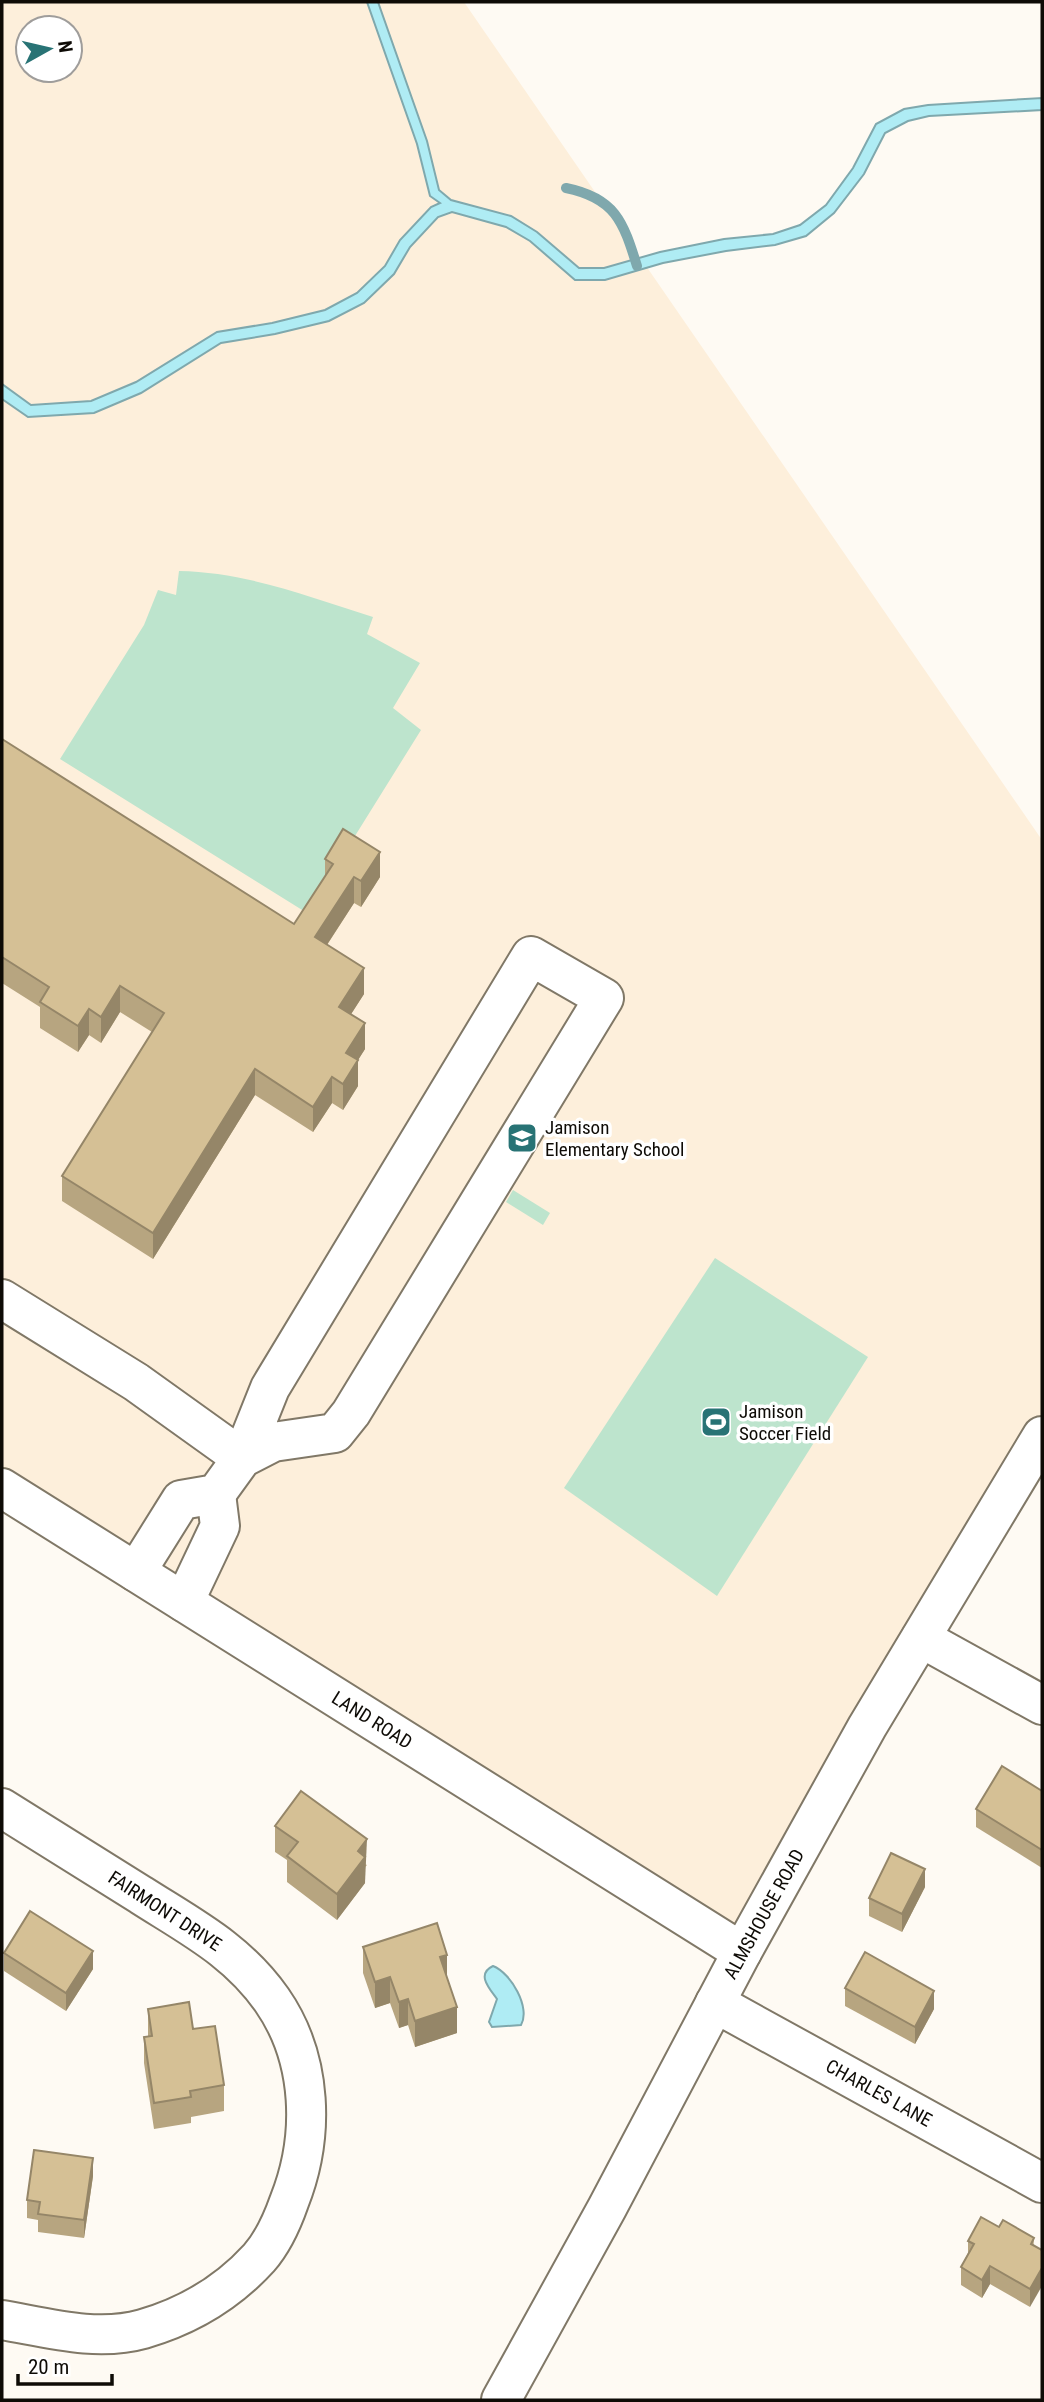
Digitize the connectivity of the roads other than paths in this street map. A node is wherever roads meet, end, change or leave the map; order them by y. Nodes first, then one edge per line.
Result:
1 (2, 1299) edge
2 (1042, 1436) edge
3 (242, 1458) junction
4 (2, 1488) edge
5 (216, 1494) junction
6 (136, 1572) junction
7 (184, 1602) junction
8 (921, 1638) junction
9 (1042, 1704) edge
10 (2, 1808) edge
11 (742, 1952) junction
12 (715, 2003) junction
13 (1042, 2183) edge
14 (2, 2320) edge
15 (501, 2400) edge

1 - 3 street
2 - 8 street, ALMSHOUSE ROAD
3 - 3 street
3 - 5 street
4 - 6 street, LAND ROAD
5 - 6 street
5 - 7 street
6 - 7 street, LAND ROAD
7 - 11 street, LAND ROAD
8 - 9 street
8 - 11 street, ALMSHOUSE ROAD
10 - 14 street, FAIRMONT DRIVE
11 - 12 street, ALMSHOUSE ROAD
12 - 13 street, CHARLES LANE
12 - 15 street, ALMSHOUSE ROAD

